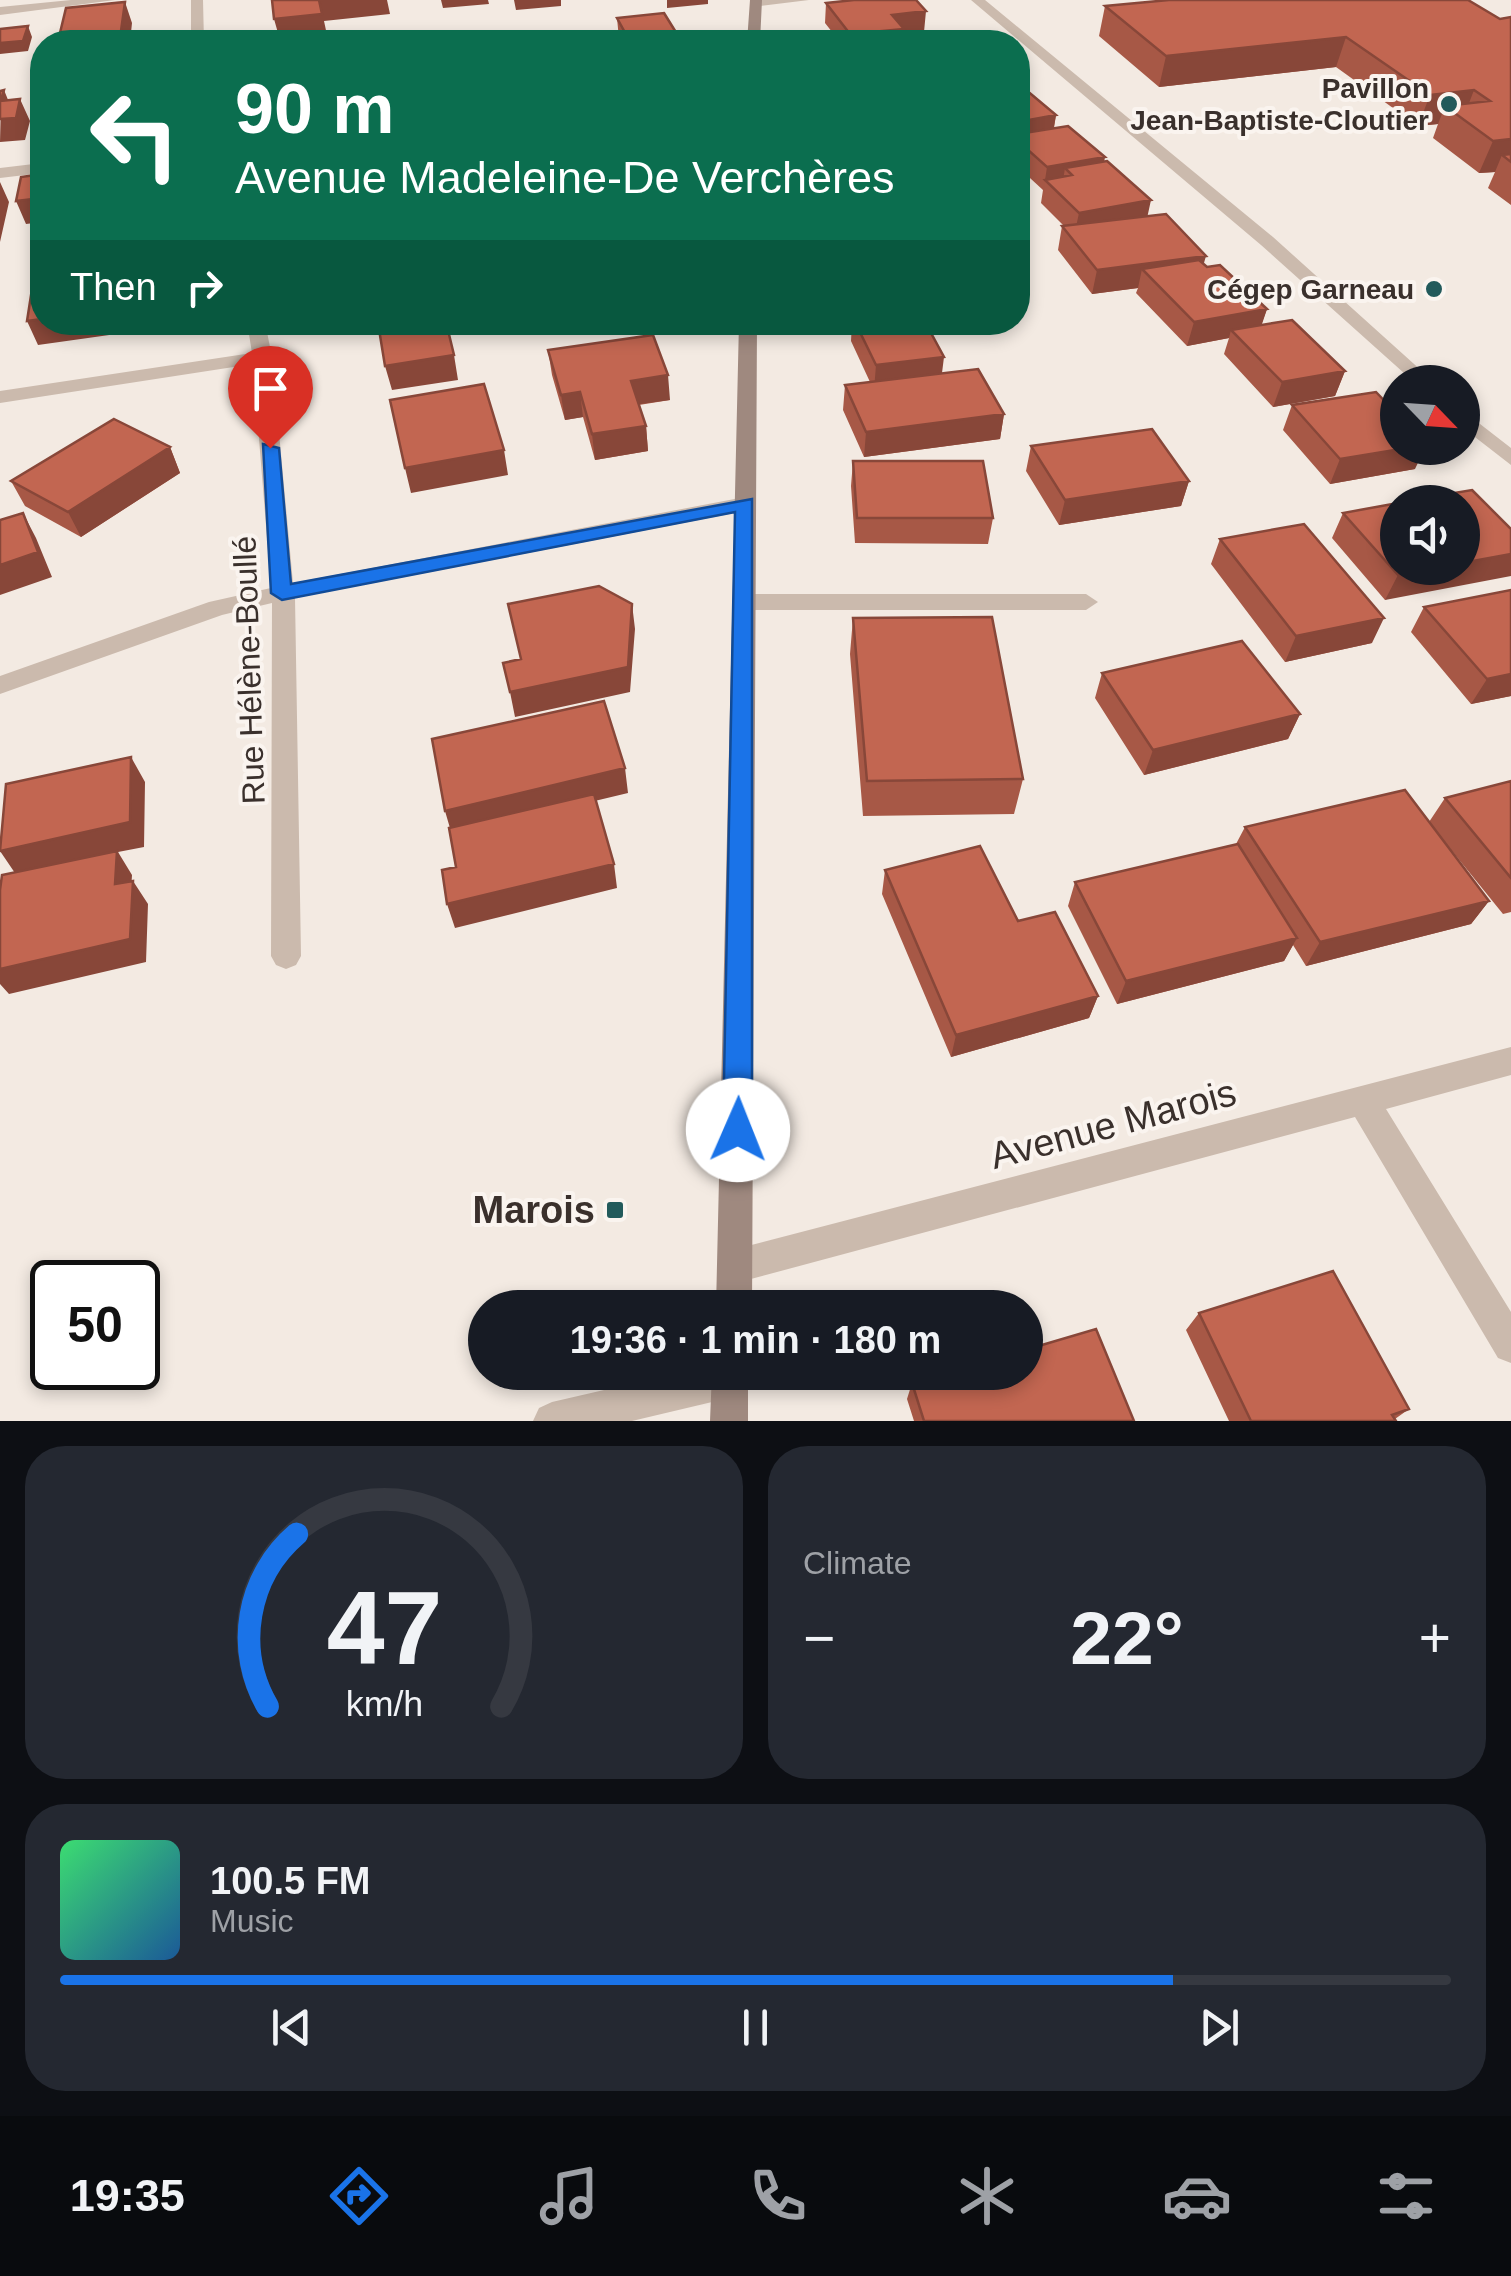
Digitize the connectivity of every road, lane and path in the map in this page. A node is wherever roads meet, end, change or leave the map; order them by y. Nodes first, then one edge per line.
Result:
1 (109, 0) edge
2 (197, 0) edge
3 (803, 0) edge
4 (977, 0) edge
5 (756, 2) edge
6 (0, 11) edge
7 (198, 30) edge
8 (755, 30) edge
9 (1013, 30) edge
10 (1030, 44) edge
11 (30, 169) edge
12 (0, 173) edge
13 (259, 335) edge
14 (748, 335) edge
15 (263, 357) junction
16 (1406, 365) edge
17 (0, 398) edge
18 (1480, 432) edge
19 (1511, 459) edge
20 (745, 504) junction
21 (282, 593) junction
22 (747, 602) junction
23 (1086, 602) dead end
24 (0, 685) edge
25 (286, 956) dead end
26 (1511, 1061) edge
27 (1364, 1103) junction
28 (736, 1266) junction
29 (735, 1290) edge
30 (1511, 1345) edge
31 (674, 1390) edge
32 (729, 1390) edge
33 (552, 1421) edge
34 (728, 1421) edge

1 - 6 street
2 - 7 street
3 - 5 street
4 - 9 street
5 - 8 main road
10 - 16 street
11 - 12 street
13 - 15 street, Rue Hélène-Boullé
14 - 20 main road
15 - 17 street
15 - 21 street, Rue Hélène-Boullé
18 - 19 street
20 - 21 street
20 - 22 main road
21 - 24 street
21 - 25 street, Rue Hélène-Boullé
22 - 23 street
22 - 28 main road
26 - 27 street, Avenue Marois
27 - 28 street, Avenue Marois
27 - 30 street
28 - 29 main road
31 - 33 street
32 - 34 main road

